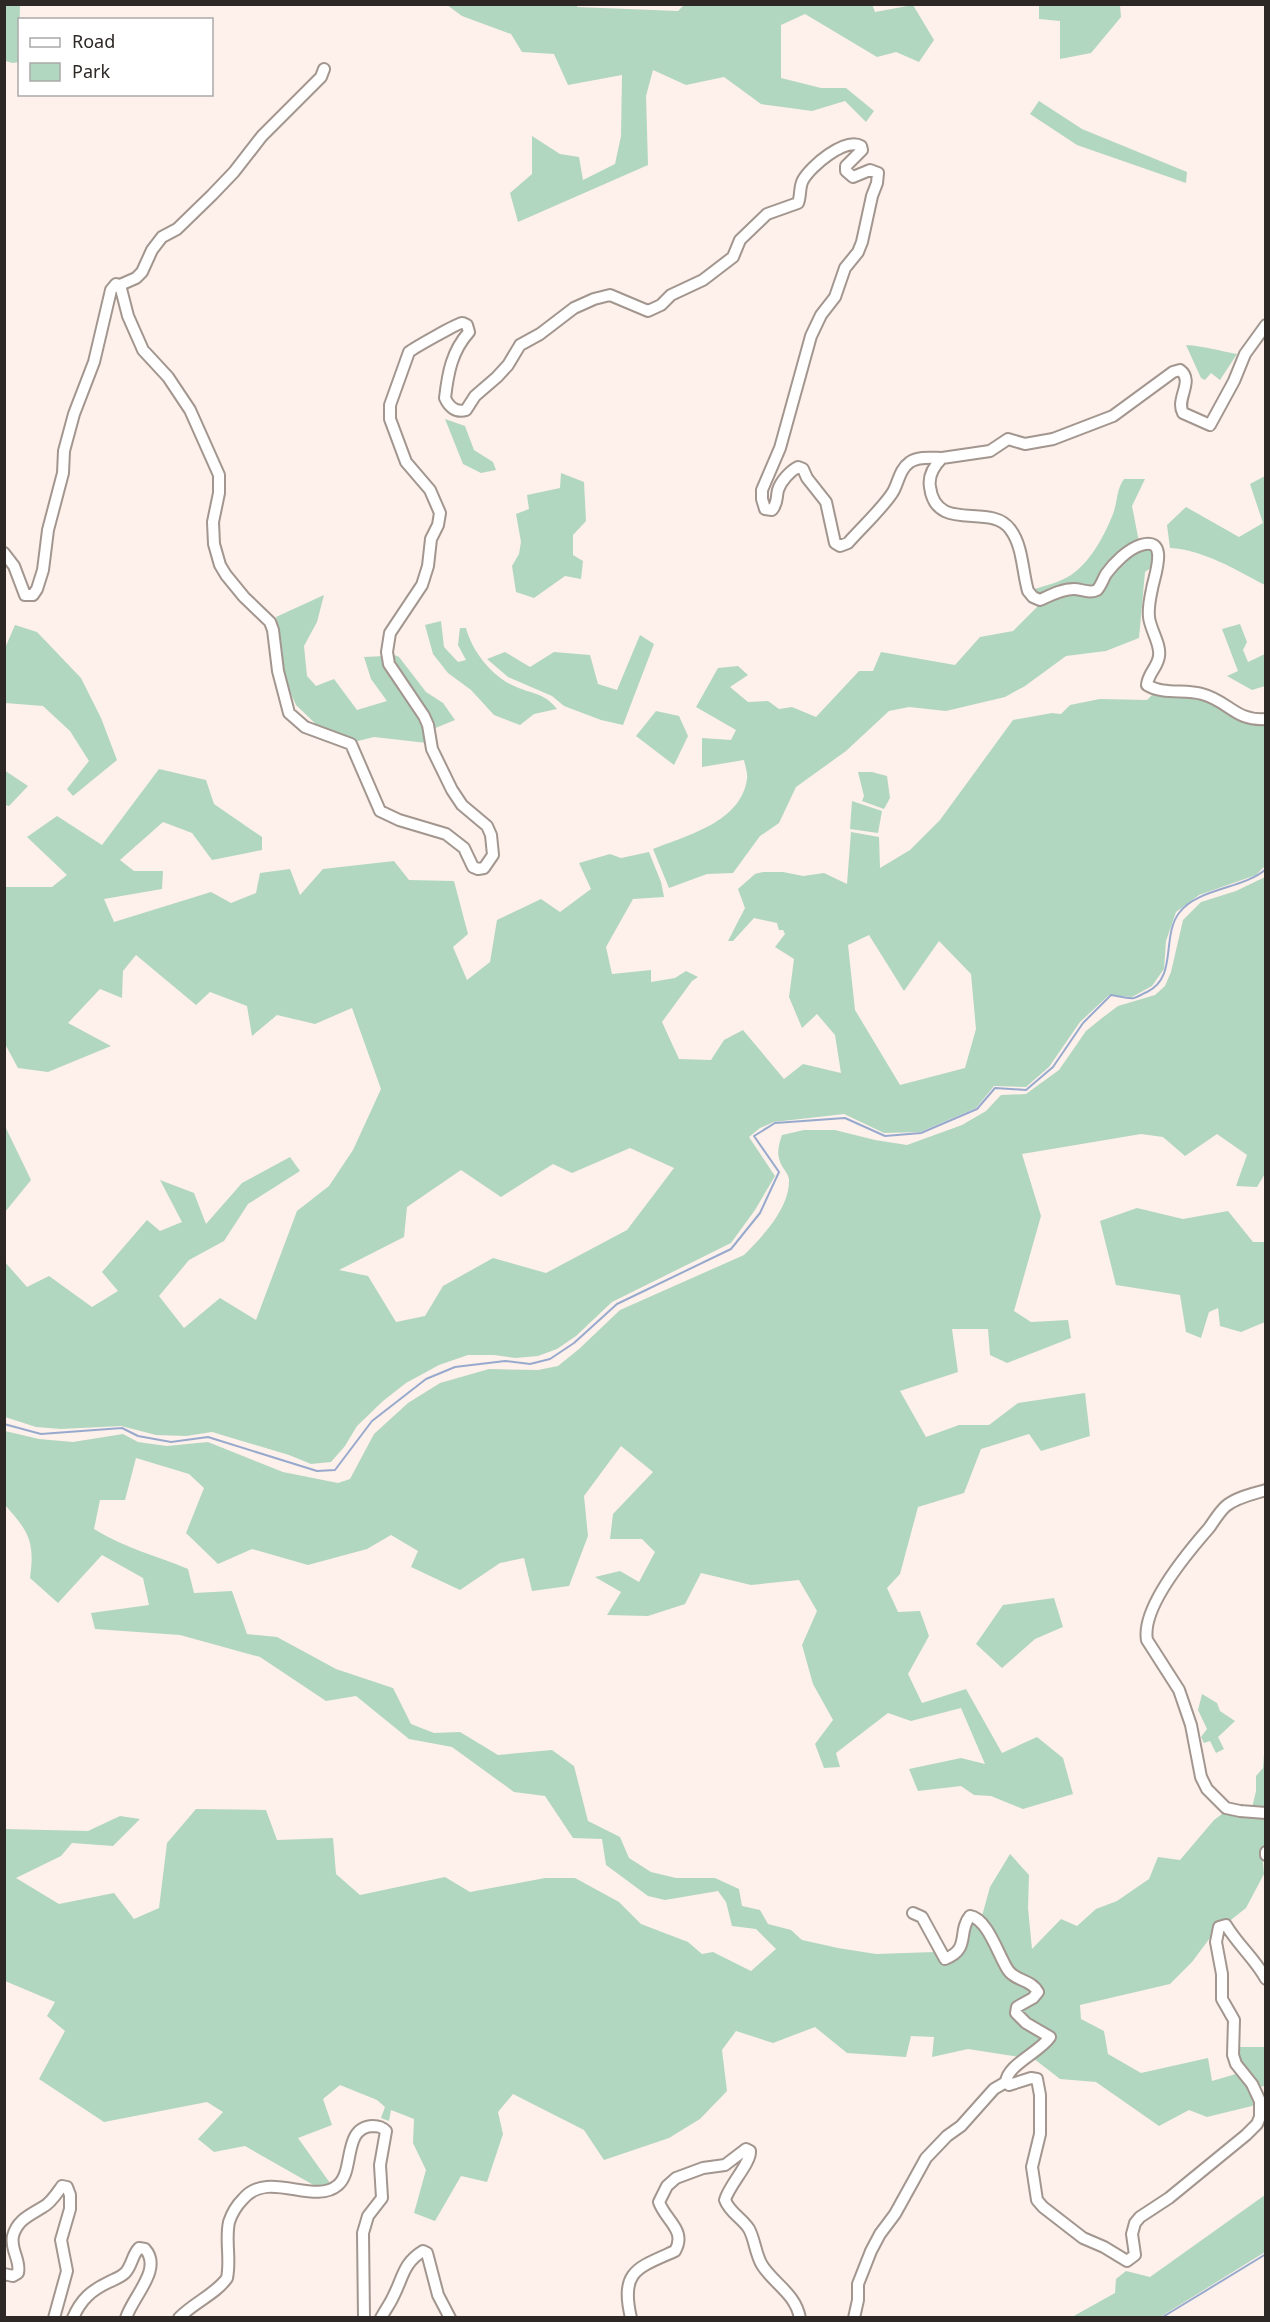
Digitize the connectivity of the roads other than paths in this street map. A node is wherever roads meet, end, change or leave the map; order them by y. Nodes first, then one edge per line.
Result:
1 (324, 69) dead end
2 (120, 285) junction
3 (1266, 325) edge
4 (942, 458) junction
5 (4, 553) edge
6 (1266, 719) edge
7 (1266, 1490) edge
8 (1266, 1813) edge
9 (914, 1912) dead end
10 (1266, 1979) edge
11 (1006, 2082) junction
12 (4, 2274) edge
13 (54, 2318) edge
14 (73, 2318) edge
15 (126, 2318) edge
16 (179, 2318) edge
17 (364, 2318) edge
18 (381, 2318) edge
19 (450, 2318) edge
20 (631, 2318) edge
21 (801, 2318) edge
22 (854, 2318) edge

1 - 2 street
2 - 4 street
2 - 5 street
3 - 4 street
4 - 6 street
7 - 8 street
9 - 11 street
10 - 11 street
11 - 22 street
12 - 13 street
14 - 15 street
16 - 17 street
18 - 19 street
20 - 21 street

